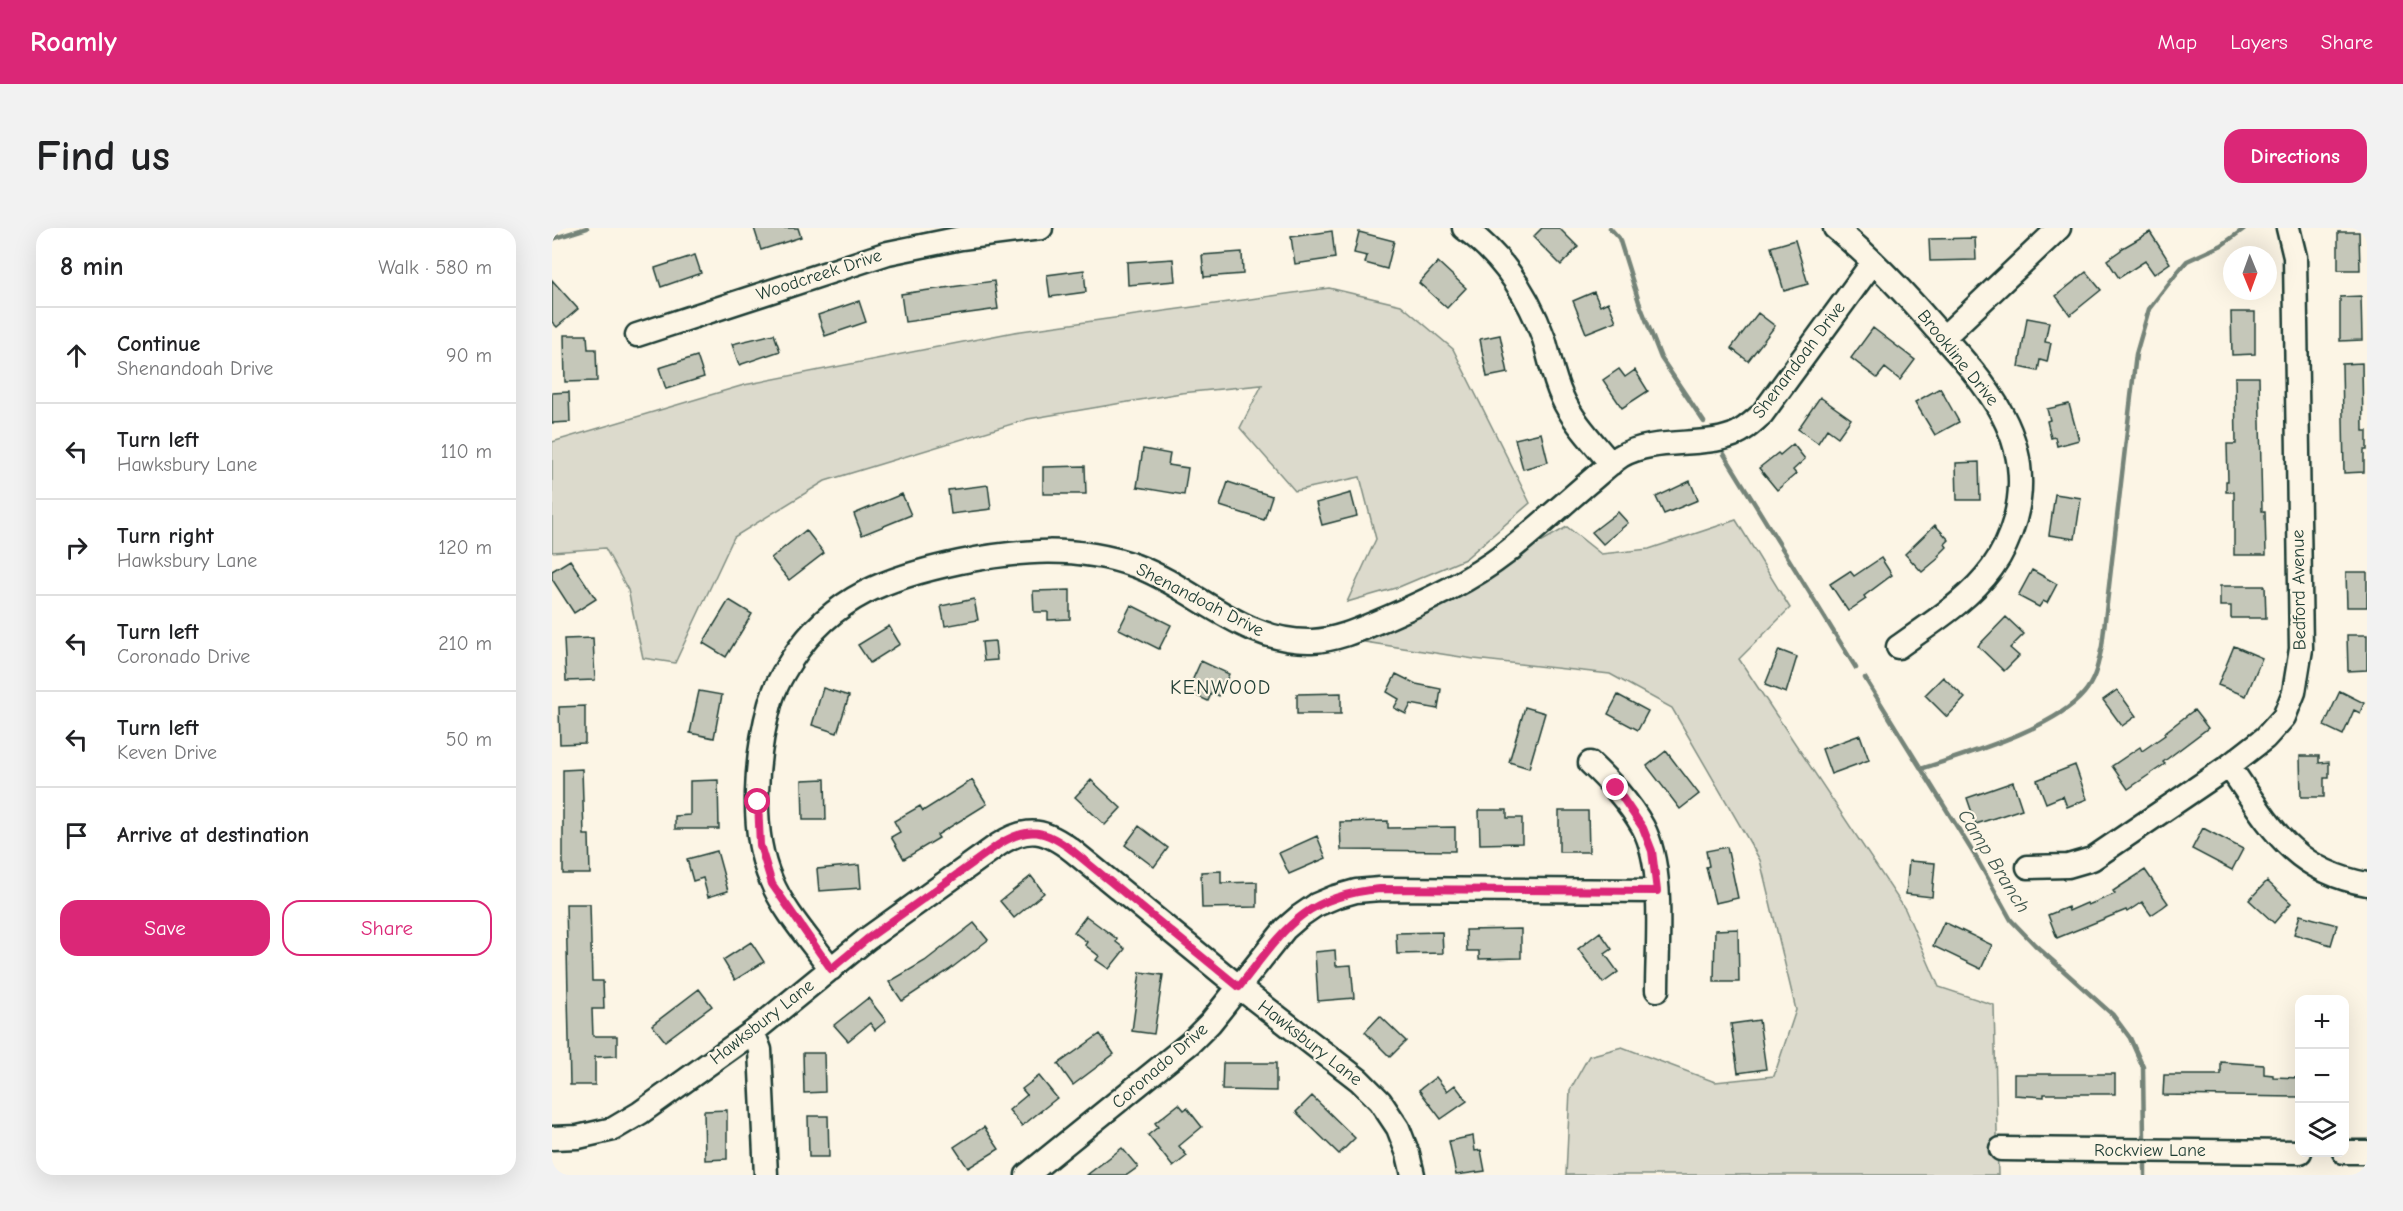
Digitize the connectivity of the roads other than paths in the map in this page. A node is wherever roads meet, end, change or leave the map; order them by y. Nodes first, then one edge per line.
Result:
1 (1041, 228) edge
2 (1464, 228) edge
3 (1835, 228) edge
4 (2059, 228) edge
5 (2288, 228) edge
6 (1873, 262) junction
7 (637, 335) dead end
8 (1944, 338) junction
9 (1611, 464) junction
10 (1898, 647) dead end
11 (1590, 763) dead end
12 (2229, 766) junction
13 (2028, 867) dead end
14 (2367, 884) edge
15 (1657, 891) junction
16 (831, 969) junction
17 (1239, 987) junction
18 (1658, 990) dead end
19 (753, 1032) junction
20 (552, 1138) edge
21 (2001, 1149) dead end
22 (2295, 1152) edge
23 (2349, 1152) edge
24 (2367, 1152) edge
25 (766, 1175) edge
26 (1027, 1175) edge
27 (1413, 1175) edge

1 - 7 street, Woodcreek Drive
2 - 9 street
3 - 6 street, Brookline Drive
4 - 8 street
5 - 12 street, Bedford Avenue
6 - 8 street, Brookline Drive
6 - 9 street, Shenandoah Drive
8 - 10 street, Brookline Drive
9 - 16 street, Shenandoah Drive
11 - 15 street
12 - 13 street, Bedford Avenue
12 - 14 street
15 - 17 street, Coronado Drive
15 - 18 street
16 - 17 street, Hawksbury Lane
16 - 19 street, Hawksbury Lane
17 - 26 street, Coronado Drive
17 - 27 street, Hawksbury Lane
19 - 20 street, Hawksbury Lane
19 - 25 street
21 - 22 street, Rockview Lane
23 - 24 street

